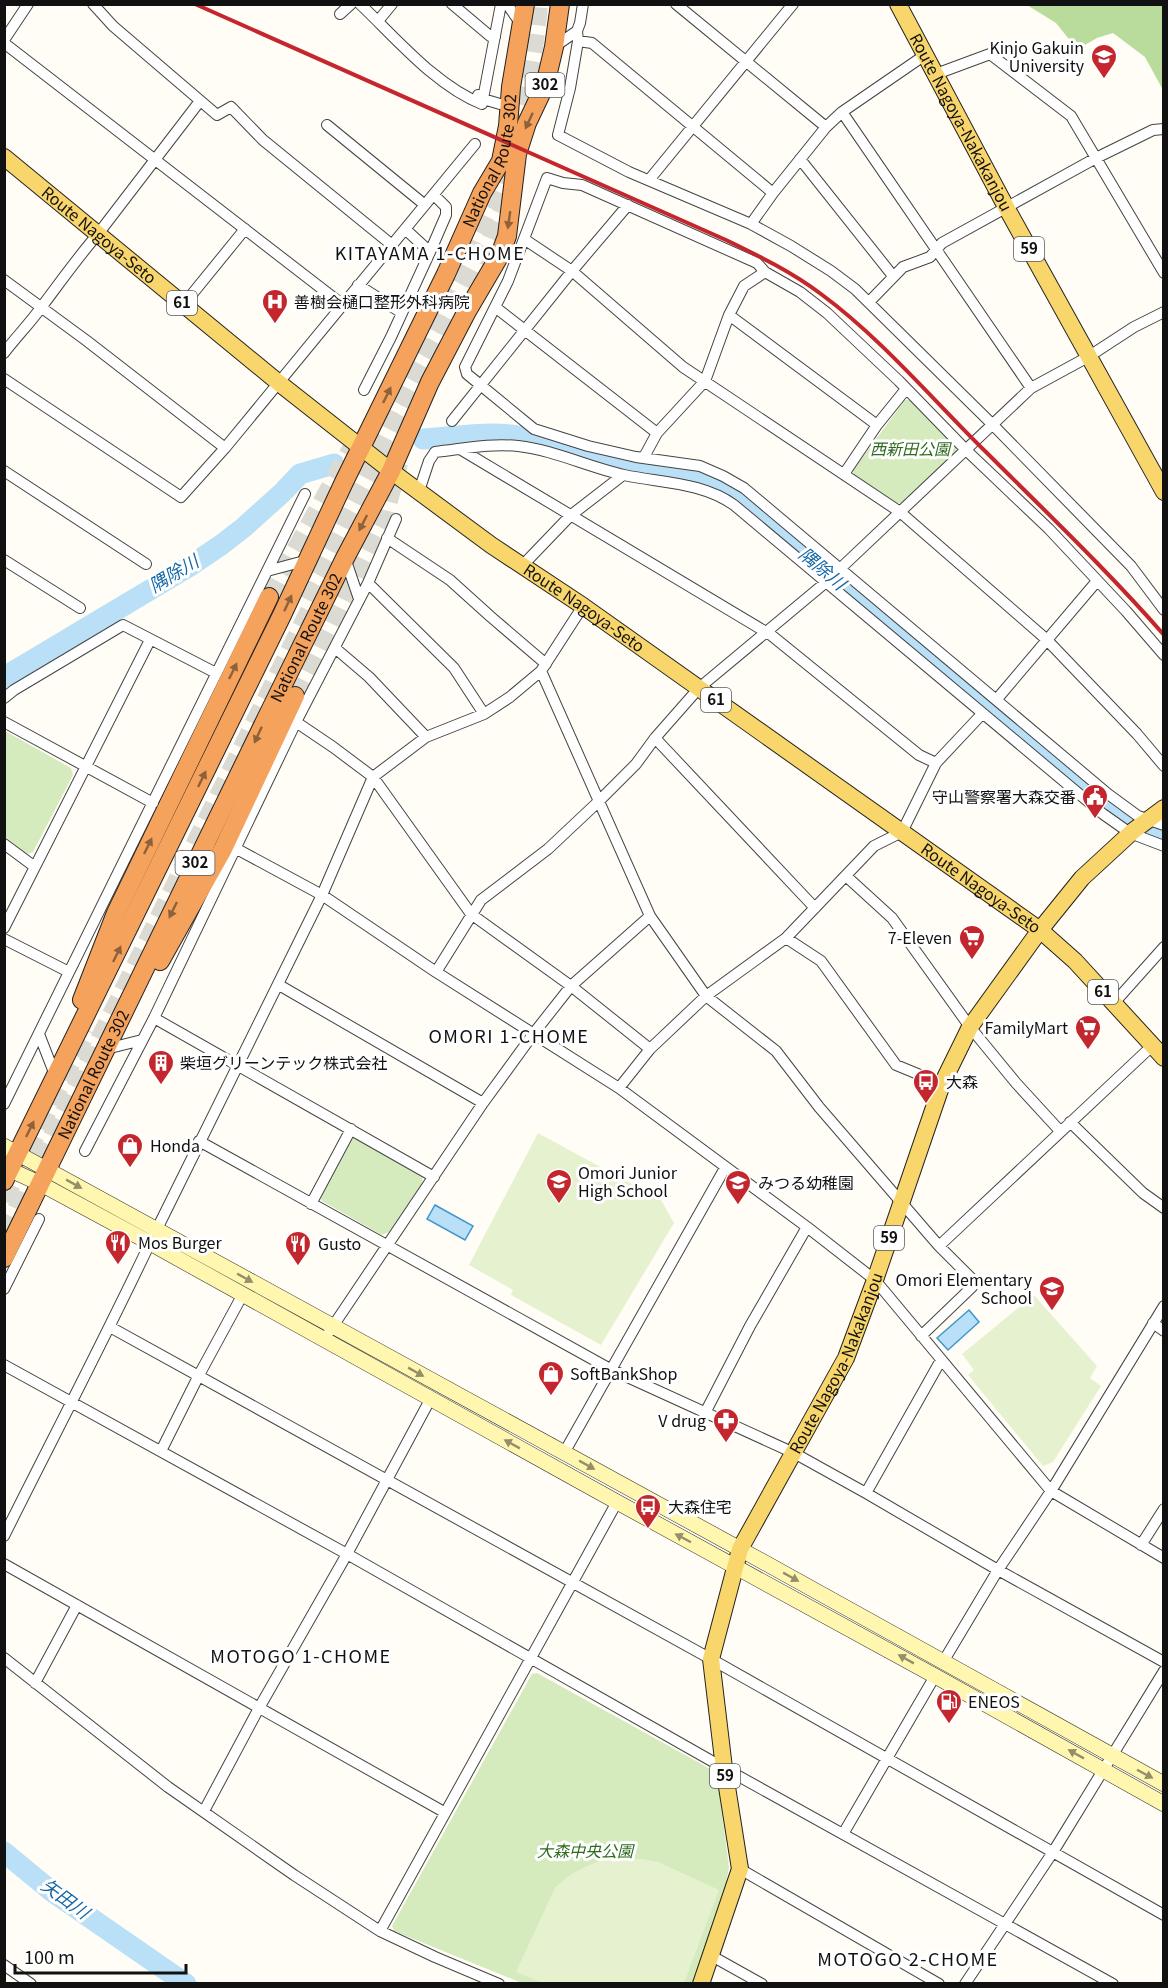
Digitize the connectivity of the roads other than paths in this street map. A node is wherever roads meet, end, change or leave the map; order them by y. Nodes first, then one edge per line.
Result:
1 (28, 4) edge
2 (93, 4) edge
3 (351, 4) edge
4 (360, 4) edge
5 (392, 4) edge
6 (452, 4) edge
7 (501, 4) edge
8 (507, 4) edge
9 (525, 4) edge
10 (560, 4) edge
11 (583, 4) edge
12 (676, 4) edge
13 (793, 4) edge
14 (898, 4) edge
15 (340, 14) dead end
16 (378, 21) junction
17 (522, 24) junction
18 (577, 36) junction
19 (495, 37) junction
20 (4, 42) edge
21 (554, 47) junction
22 (925, 55) junction
23 (746, 62) junction
24 (936, 74) junction
25 (481, 97) junction
26 (200, 101) junction
27 (500, 104) dead end
28 (842, 112) junction
29 (327, 125) dead end
30 (693, 125) junction
31 (826, 128) junction
32 (1164, 129) edge
33 (475, 144) dead end
34 (4, 157) edge
35 (1096, 158) junction
36 (154, 159) junction
37 (800, 159) junction
38 (649, 180) junction
39 (773, 193) junction
40 (434, 195) junction
41 (425, 205) junction
42 (628, 205) junction
43 (1006, 207) junction
44 (751, 224) junction
45 (244, 229) junction
46 (405, 229) junction
47 (98, 234) junction
48 (524, 238) junction
49 (392, 245) junction
50 (936, 249) junction
51 (430, 252) junction
52 (572, 271) junction
53 (765, 272) junction
54 (1164, 273) edge
55 (893, 276) junction
56 (4, 280) edge
57 (358, 285) junction
58 (869, 302) junction
59 (184, 304) junction
60 (343, 304) junction
61 (495, 307) junction
62 (41, 308) junction
63 (1164, 312) edge
64 (402, 313) junction
65 (729, 315) junction
66 (526, 330) junction
67 (391, 337) junction
68 (4, 353) edge
69 (407, 354) junction
70 (1088, 357) junction
71 (4, 379) edge
72 (705, 381) junction
73 (279, 383) junction
74 (481, 386) junction
75 (1031, 388) junction
76 (906, 389) junction
77 (364, 390) dead end
78 (452, 421) dead end
79 (877, 425) junction
80 (993, 425) junction
81 (657, 433) junction
82 (361, 447) junction
83 (225, 448) junction
84 (460, 449) junction
85 (966, 450) junction
86 (644, 457) junction
87 (4, 471) edge
88 (391, 471) junction
89 (844, 474) junction
90 (623, 475) junction
91 (419, 490) junction
92 (1164, 492) edge
93 (305, 494) dead end
94 (900, 512) junction
95 (570, 516) junction
96 (396, 519) dead end
97 (387, 538) junction
98 (345, 558) junction
99 (4, 560) edge
100 (308, 560) junction
101 (146, 564) dead end
102 (522, 566) junction
103 (841, 568) junction
104 (267, 571) junction
105 (1097, 581) junction
106 (368, 583) junction
107 (825, 583) junction
108 (269, 597) tunnel mouth
109 (359, 599) junction
110 (583, 606) junction
111 (80, 608) dead end
112 (1164, 610) edge
113 (766, 632) junction
114 (1046, 639) junction
115 (150, 640) junction
116 (335, 648) junction
117 (1164, 655) edge
118 (543, 668) junction
119 (216, 674) junction
120 (699, 688) junction
121 (295, 696) tunnel mouth
122 (4, 698) edge
123 (996, 699) junction
124 (484, 714) junction
125 (982, 714) junction
126 (4, 722) edge
127 (296, 722) junction
128 (426, 737) junction
129 (655, 738) junction
130 (936, 763) junction
131 (86, 766) junction
132 (1164, 766) edge
133 (373, 777) junction
134 (598, 802) junction
135 (153, 803) junction
136 (1164, 808) edge
137 (1164, 825) edge
138 (1138, 826) junction
139 (902, 832) junction
140 (4, 844) edge
141 (1164, 846) edge
142 (235, 848) junction
143 (35, 867) junction
144 (846, 876) junction
145 (322, 896) junction
146 (815, 908) junction
147 (471, 914) junction
148 (650, 916) junction
149 (4, 928) edge
150 (1040, 930) junction
151 (786, 938) junction
152 (4, 939) edge
153 (1164, 947) edge
154 (69, 972) junction
155 (436, 972) junction
156 (279, 985) junction
157 (571, 986) junction
158 (706, 996) junction
159 (1114, 1003) junction
160 (154, 1018) junction
161 (970, 1027) junction
162 (39, 1034) junction
163 (534, 1034) junction
164 (142, 1040) junction
165 (106, 1049) junction
166 (650, 1050) junction
167 (1159, 1050) edge
168 (239, 1066) junction
169 (55, 1075) junction
170 (942, 1084) junction
171 (619, 1088) junction
172 (483, 1103) junction
173 (4, 1104) edge
174 (1070, 1122) junction
175 (351, 1129) junction
176 (1059, 1131) junction
177 (199, 1141) junction
178 (12, 1149) edge
179 (85, 1151) dead end
180 (725, 1168) junction
181 (6, 1173) edge
182 (44, 1177) junction
183 (434, 1177) junction
184 (901, 1201) junction
185 (311, 1204) junction
186 (1164, 1208) edge
187 (39, 1219) dead end
188 (807, 1227) junction
189 (154, 1236) junction
190 (387, 1246) junction
191 (939, 1246) junction
192 (11, 1254) edge
193 (875, 1281) junction
194 (4, 1289) edge
195 (243, 1294) junction
196 (1164, 1306) edge
197 (1153, 1323) junction
198 (333, 1326) junction
199 (110, 1327) junction
200 (1164, 1331) edge
201 (921, 1336) junction
202 (324, 1339) junction
203 (941, 1360) junction
204 (4, 1365) edge
205 (612, 1370) junction
206 (199, 1375) junction
207 (431, 1398) junction
208 (71, 1400) junction
209 (705, 1413) junction
210 (161, 1451) junction
211 (564, 1453) junction
212 (794, 1454) junction
213 (388, 1480) junction
214 (1051, 1491) junction
215 (866, 1493) junction
216 (617, 1502) junction
217 (1164, 1509) edge
218 (4, 1536) edge
219 (1141, 1545) junction
220 (740, 1549) junction
221 (347, 1554) junction
222 (1164, 1558) edge
223 (4, 1564) edge
224 (735, 1566) junction
225 (998, 1570) junction
226 (573, 1584) junction
227 (77, 1605) junction
228 (4, 1658) edge
229 (532, 1658) junction
230 (711, 1659) junction
231 (1164, 1662) edge
232 (939, 1669) junction
233 (1164, 1671) edge
234 (35, 1683) junction
235 (259, 1708) junction
236 (886, 1758) junction
237 (1108, 1763) junction
238 (724, 1768) junction
239 (1164, 1784) edge
240 (1164, 1804) edge
241 (204, 1811) junction
242 (444, 1812) junction
243 (843, 1834) junction
244 (1053, 1852) junction
245 (740, 1869) junction
246 (1164, 1915) edge
247 (1005, 1925) junction
248 (380, 1931) junction
249 (710, 1955) junction
250 (4, 1965) edge
251 (31, 1983) edge
252 (499, 1983) edge
253 (701, 1983) edge
254 (762, 1983) edge
255 (939, 1983) edge
256 (965, 1983) edge
257 (1113, 1983) edge

1 - 20 street
2 - 26 street
3 - 15 street
4 - 16 street
5 - 16 street
6 - 19 street
7 - 19 street
8 - 17 street
9 - 17 highway, National Route 302 / 302
10 - 21 highway, National Route 302 / 302
11 - 18 street
12 - 23 street
13 - 23 street
14 - 22 main road, Route Nagoya-Nakakanjou / 59
16 - 25 street
17 - 69 highway, National Route 302 / 302
18 - 21 street
18 - 30 street
18 - 38 street
19 - 25 street
20 - 36 street
21 -> 88 highway, National Route 302 / 302
22 - 24 main road, Route Nagoya-Nakakanjou / 59
22 - 28 street
23 - 30 street
23 - 31 street
24 - 35 street
24 - 43 main road, Route Nagoya-Nakakanjou / 59
25 - 27 street
26 - 36 street
26 - 49 street
28 - 31 street
28 - 50 street
29 - 41 street
30 - 38 street
30 - 39 street
31 - 37 street
32 - 35 street
33 - 40 street
34 - 47 main road, Route Nagoya-Seto / 61
35 - 43 street
35 - 54 street
36 - 45 street
36 - 47 street
37 - 39 street
37 - 55 street
38 - 44 street
39 - 44 street
40 - 41 street
40 - 51 street
41 - 46 street
42 - 48 street
42 - 52 street
42 - 53 street
43 - 50 street
43 - 70 main road, Route Nagoya-Nakakanjou / 59
44 - 58 street
45 - 59 street
45 - 60 street
46 - 49 street
46 - 51 street
47 - 59 main road, Route Nagoya-Seto / 61
47 - 62 street
48 - 52 street
48 - 61 street
49 - 57 street
50 - 55 street
50 - 75 street
51 - 64 street
52 - 66 street
52 - 72 street
53 - 65 street
53 - 76 street
55 - 58 street
56 - 62 street
57 - 60 street
57 - 64 street
58 - 80 street
59 - 73 main road, Route Nagoya-Seto / 61
60 - 73 street
61 - 66 street
61 - 74 street
62 - 68 street
62 - 83 street
63 - 70 street
64 - 67 street
65 - 72 street
65 - 79 street
66 - 74 street
66 - 81 street
67 - 69 street
67 - 77 street
82 -> 69 highway, National Route 302 / 302
70 - 75 street
70 - 92 main road, Route Nagoya-Nakakanjou / 59
71 - 83 street
72 - 81 street
72 - 89 street
73 - 82 main road, Route Nagoya-Seto / 61
73 - 83 street
74 - 78 street
74 - 86 street
75 - 80 street
76 - 79 street
76 - 85 street
79 - 89 street
80 - 85 street
80 - 112 street
81 - 86 street
82 - 88 main road, Route Nagoya-Seto / 61
82 - 100 highway, National Route 302 / 302
84 - 90 street
84 - 91 street
84 - 95 street
85 - 94 street
85 - 105 street
86 - 103 street
87 - 101 street
88 - 91 main road, Route Nagoya-Seto / 61
88 -> 98 highway, National Route 302 / 302
89 - 94 street
90 - 95 street
90 - 107 street
91 - 102 main road, Route Nagoya-Seto / 61
93 - 104 street
94 - 103 street
94 - 114 street
95 - 102 street
95 - 113 street
96 - 97 street
97 - 106 street
97 - 118 street
98 - 109 street
98 -> 165 highway, National Route 302 / 302
99 - 111 street
100 - 104 street
169 -> 100 highway, National Route 302 / 302
102 - 110 main road, Route Nagoya-Seto / 61
103 - 107 street
103 - 123 street
104 - 119 street
105 - 114 street
105 - 117 street
106 - 109 street
106 - 124 street
107 - 113 street
107 - 125 street
169 -> 108 highway
109 - 116 street
110 - 118 street
110 - 120 main road, Route Nagoya-Seto / 61
113 - 120 street
113 - 130 street
114 - 123 street
114 - 132 street
115 - 119 street
115 - 122 street
115 - 131 street
116 - 127 street
116 - 128 street
118 - 124 street
118 - 134 street
119 - 135 street
120 - 129 street
120 - 139 main road, Route Nagoya-Seto / 61
121 - 165 highway
123 - 138 street
124 - 128 street
125 - 130 street
125 - 138 street
126 - 131 street
127 - 133 street
127 - 142 street
128 - 133 street
129 - 134 street
129 - 146 street
130 - 139 street
131 - 135 street
131 - 143 street
133 - 145 street
133 - 147 street
134 - 147 street
134 - 148 street
135 - 154 street
136 - 138 main road, Route Nagoya-Nakakanjou / 59
137 - 138 street
138 - 141 street
138 - 150 main road, Route Nagoya-Nakakanjou / 59
139 - 144 street
139 - 150 main road, Route Nagoya-Seto / 61
140 - 143 street
142 - 145 street
142 - 160 street
143 - 149 street
144 - 146 street
144 - 161 street
145 - 155 street
145 - 156 street
146 - 151 street
147 - 155 street
147 - 157 street
148 - 157 street
148 - 158 street
150 - 159 main road, Route Nagoya-Seto / 61
150 - 161 main road, Route Nagoya-Nakakanjou / 59
151 - 158 street
151 - 170 street
152 - 154 street
153 - 159 street
154 - 162 street
155 - 163 street
156 - 168 street
156 - 172 street
157 - 163 street
157 - 166 street
158 - 166 street
158 - 184 street
159 - 167 main road, Route Nagoya-Seto / 61
160 - 164 street
160 - 168 street
161 - 170 main road, Route Nagoya-Nakakanjou / 59
161 - 176 street
162 - 169 street
162 - 173 street
163 - 171 street
163 - 172 street
164 - 165 street
164 - 179 street
165 - 182 highway, National Route 302 / 302
166 - 171 street
167 - 174 street
168 - 175 street
168 - 177 street
178 -> 169 highway, National Route 302 / 302
170 - 184 main road, Route Nagoya-Nakakanjou / 59
171 - 180 street
172 - 183 street
174 - 176 street
174 - 186 street
175 - 183 street
175 - 185 street
176 - 191 street
177 - 185 street
177 - 189 street
178 - 181 highway, National Route 302 / 302
178 - 182 street
180 - 188 street
180 - 205 street
181 - 182 street
182 - 189 street
182 - 192 highway, National Route 302 / 302
183 - 190 street
184 - 191 street
184 - 193 main road, Route Nagoya-Nakakanjou / 59
185 - 190 street
187 - 192 street
188 - 193 street
188 - 209 street
189 - 195 street
189 -> 198 street
189 - 199 street
190 - 198 street
190 - 205 street
191 - 201 street
192 - 194 street
193 - 201 street
193 - 212 main road, Route Nagoya-Nakakanjou / 59
195 - 202 street
195 - 206 street
196 - 197 street
197 - 200 street
197 - 214 street
198 - 202 street
198 -> 211 street
199 - 206 street
199 - 208 street
201 - 203 street
202 - 207 street
203 - 214 street
203 - 215 street
204 - 208 street
205 - 209 street
205 - 211 street
206 - 210 street
206 - 213 street
207 - 213 street
216 -> 207 street
208 - 210 street
208 - 218 street
209 - 212 street
210 - 221 street
211 -> 220 street
212 - 215 street
212 - 220 main road, Route Nagoya-Nakakanjou / 59
213 - 221 street
213 - 226 street
214 - 219 street
214 - 225 street
215 - 225 street
224 -> 216 street
216 - 226 street
217 - 219 street
219 - 222 street
220 - 224 main road, Route Nagoya-Nakakanjou / 59
220 -> 232 street
221 - 229 street
221 - 235 street
223 - 227 street
224 - 230 main road, Route Nagoya-Nakakanjou / 59
232 -> 224 street
225 - 231 street
225 - 232 street
226 - 229 street
226 - 230 street
227 - 234 street
227 - 235 street
228 - 234 street
229 - 238 street
229 - 242 street
230 - 236 street
230 - 238 main road, Route Nagoya-Nakakanjou / 59
232 - 236 street
232 - 237 street
233 - 237 street
234 - 241 street
235 - 241 street
235 - 242 street
236 - 243 street
236 - 244 street
237 -> 239 street
237 - 240 street
237 - 244 street
238 - 243 street
238 - 245 main road, Route Nagoya-Nakakanjou / 59
241 - 248 street
242 - 248 street
243 - 247 street
244 - 246 street
244 - 247 street
245 - 249 main road, Route Nagoya-Nakakanjou / 59
245 - 255 street
247 - 256 street
247 - 257 street
248 - 252 street
249 - 253 main road, Route Nagoya-Nakakanjou / 59
249 - 254 street
250 - 251 street

